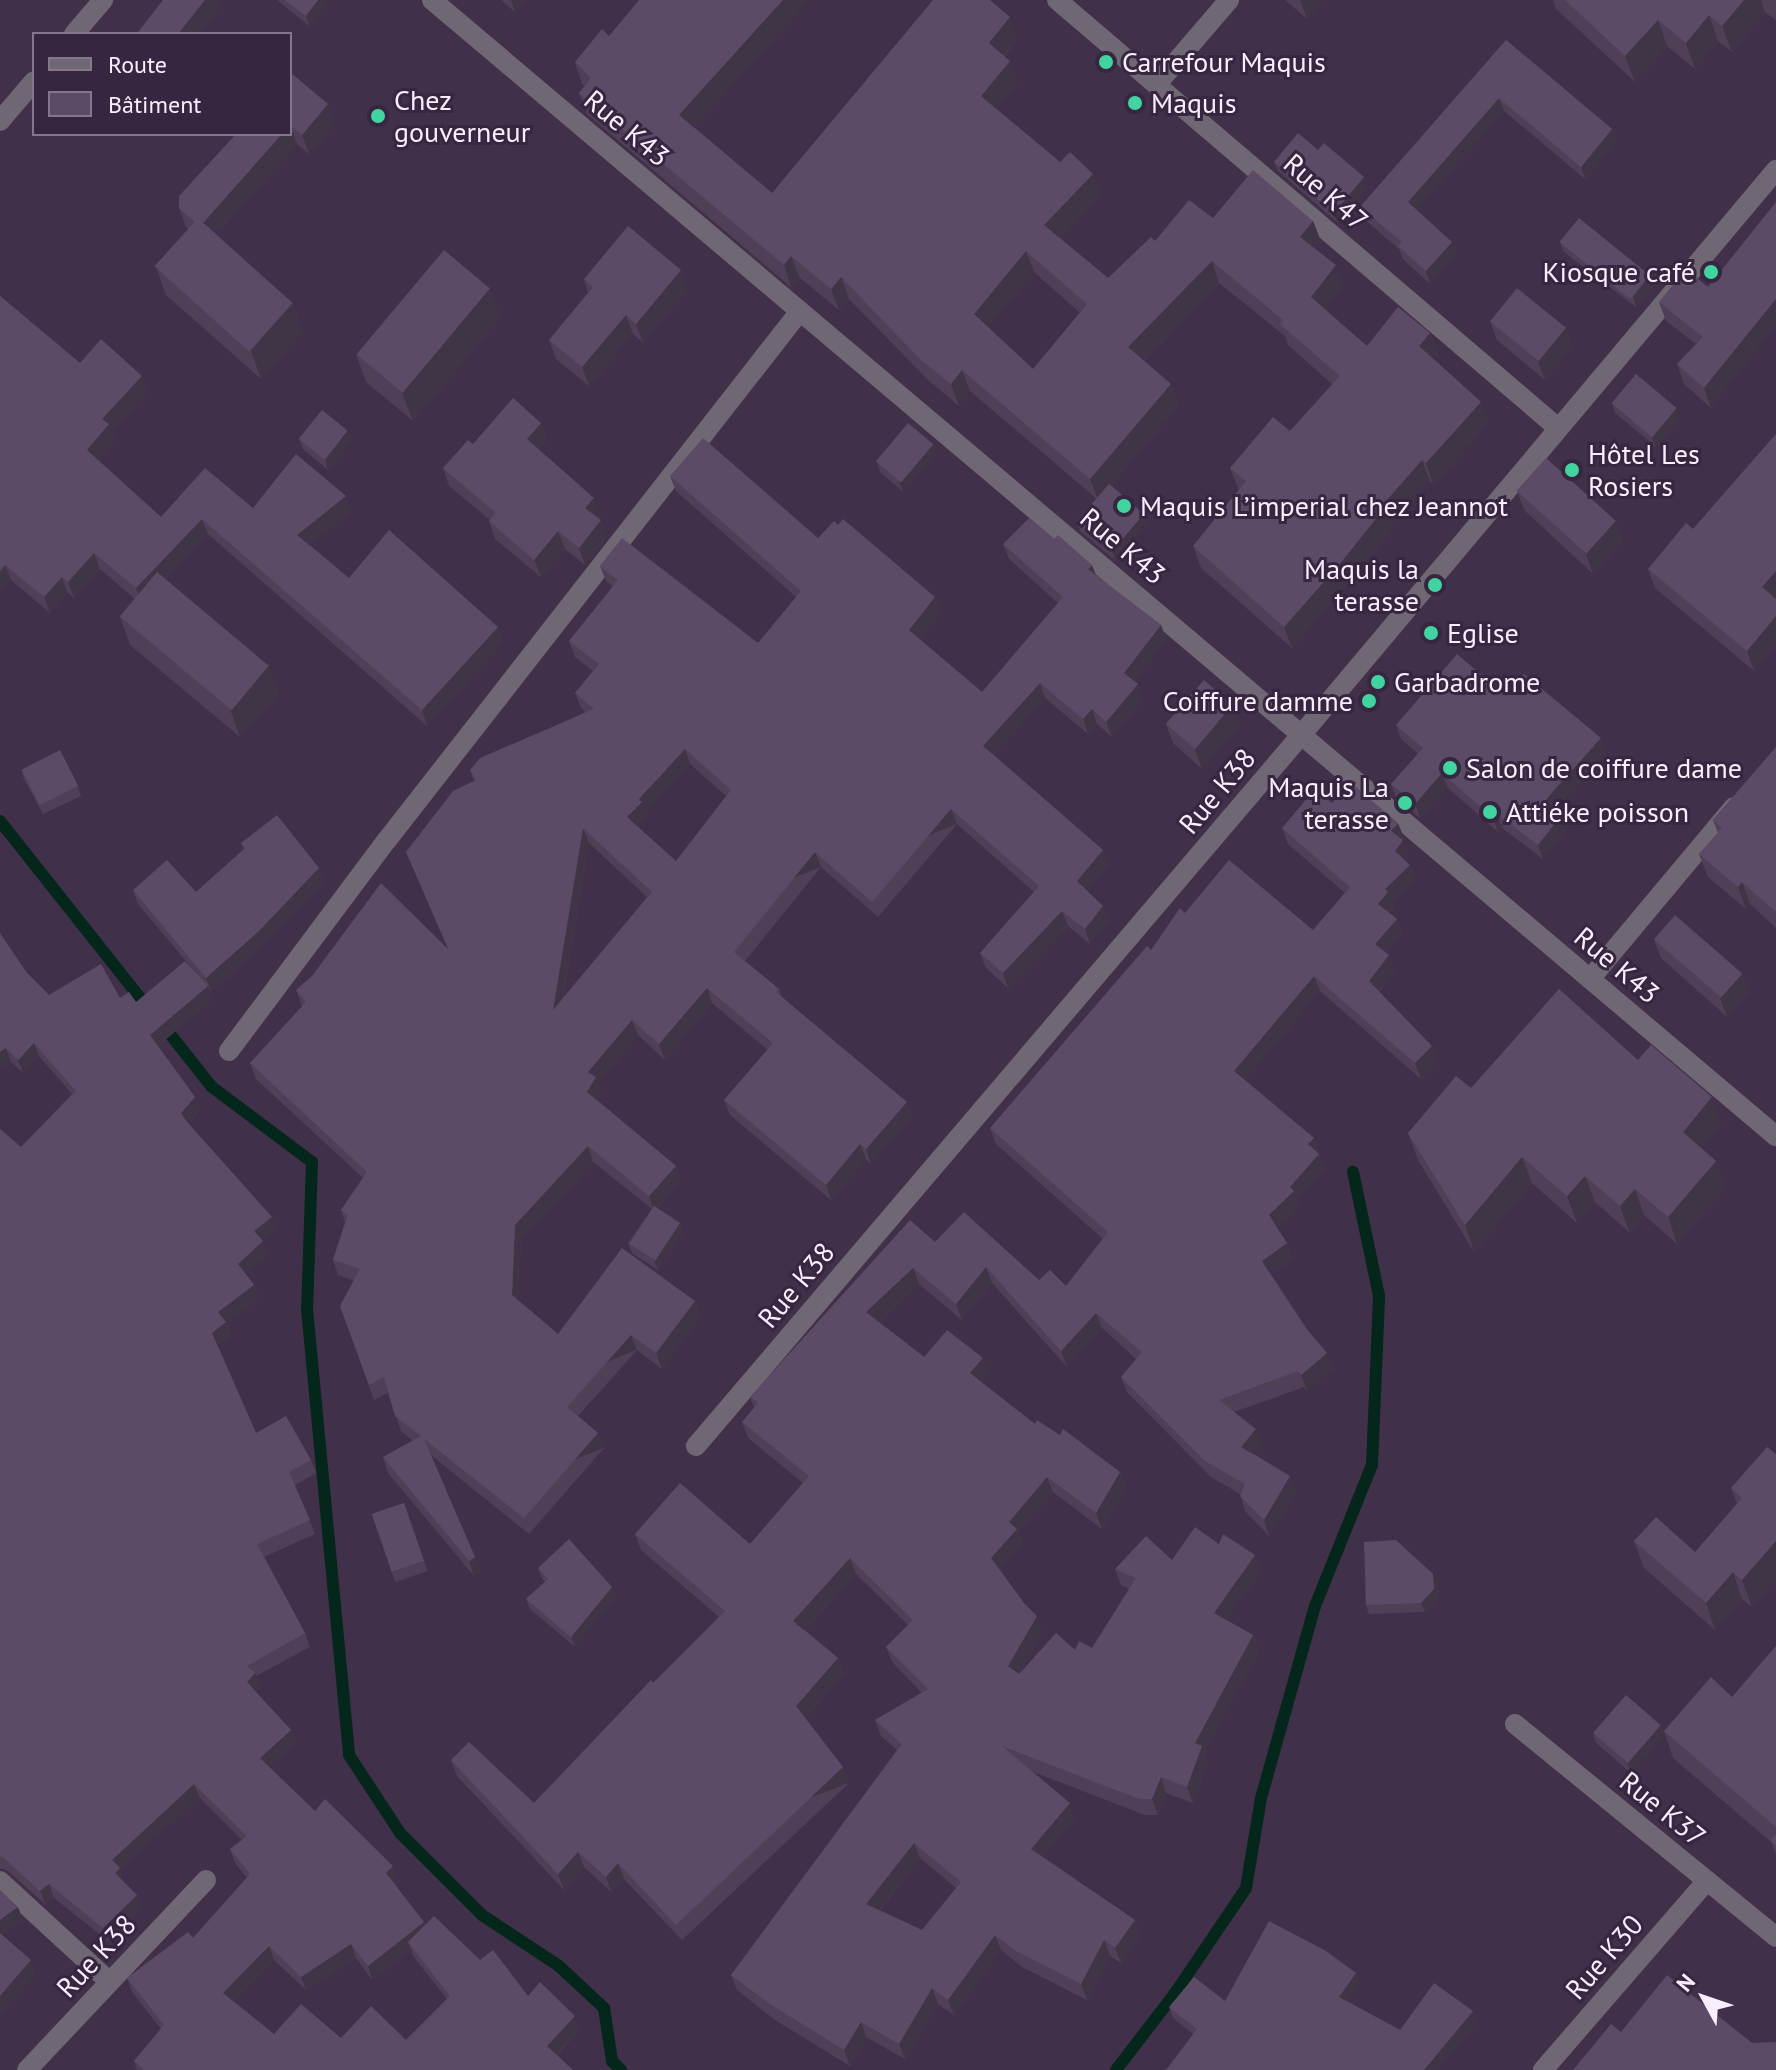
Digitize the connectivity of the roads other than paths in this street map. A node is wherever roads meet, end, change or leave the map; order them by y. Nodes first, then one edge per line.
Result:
1 (103, 0) edge
2 (432, 0) edge
3 (1057, 0) edge
4 (1229, 0) edge
5 (76, 32) edge
6 (32, 83) edge
7 (1157, 84) junction
8 (0, 121) edge
9 (1776, 170) edge
10 (800, 311) junction
11 (1558, 428) junction
12 (1302, 734) junction
13 (1747, 792) edge
14 (1590, 979) junction
15 (229, 1051) dead end
16 (1776, 1136) edge
17 (696, 1446) dead end
18 (1515, 1724) dead end
19 (206, 1880) dead end
20 (0, 1881) edge
21 (1707, 1881) junction
22 (1776, 1937) edge
23 (110, 1982) junction
24 (27, 2070) edge
25 (1543, 2070) edge

1 - 5 street
2 - 10 street, Rue K43
3 - 7 street, Rue K47
4 - 7 street
6 - 8 street
7 - 11 street, Rue K47
9 - 11 street, Rue K38
10 - 12 street, Rue K43
10 - 15 street
11 - 12 street, Rue K38
12 - 14 street, Rue K43
12 - 17 street, Rue K38
13 - 14 street
14 - 16 street, Rue K43
18 - 21 street, Rue K37
19 - 23 street, Rue K38
20 - 23 street
21 - 22 street, Rue K37
21 - 25 street, Rue K30
23 - 24 street, Rue K38

